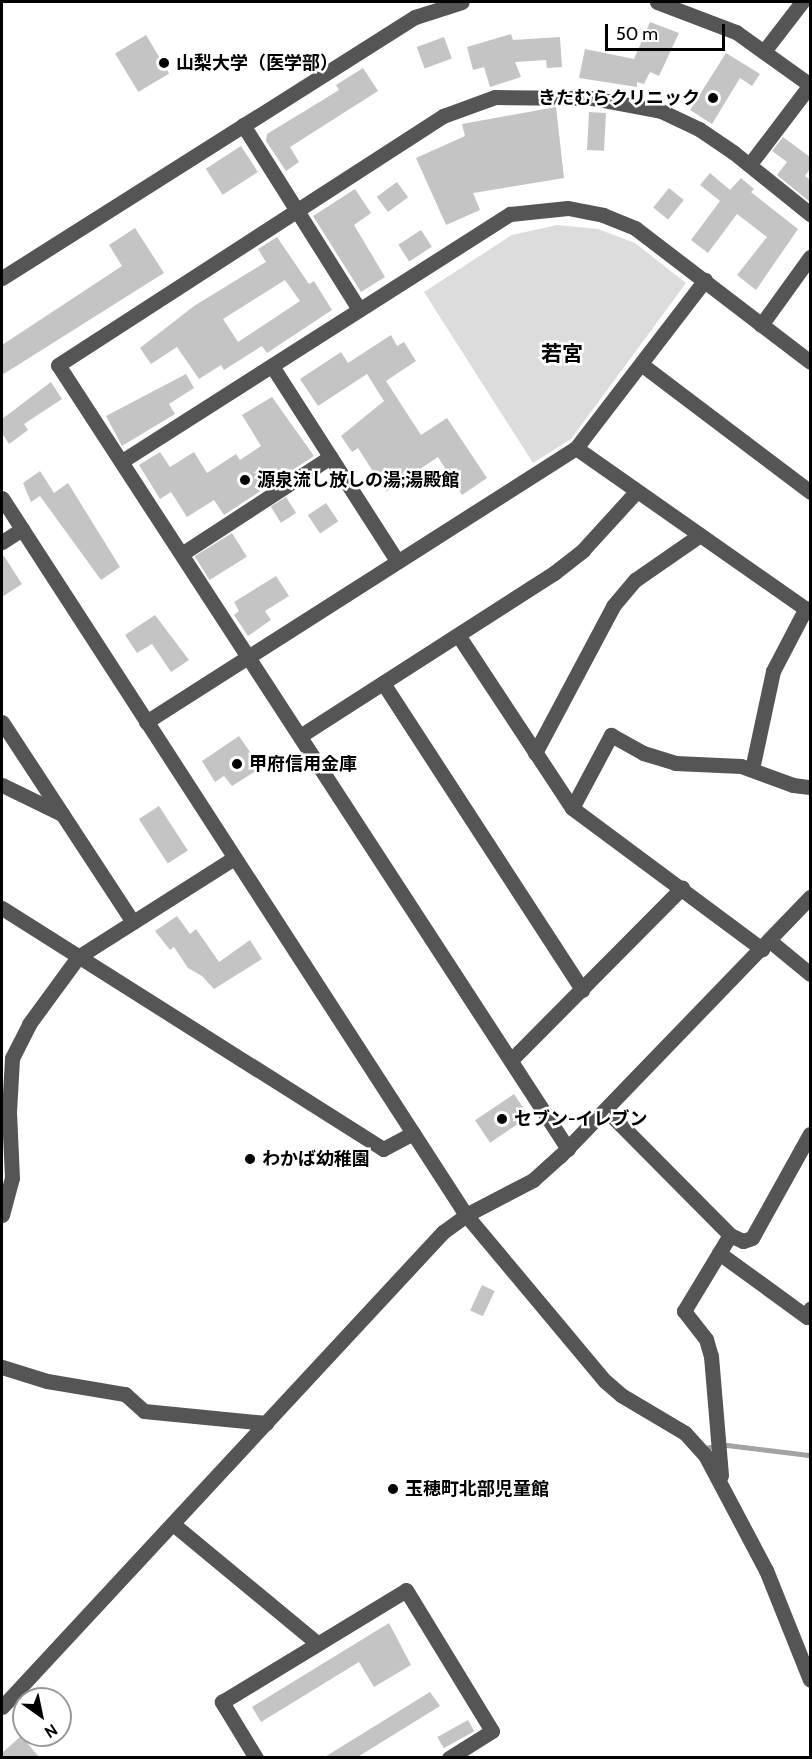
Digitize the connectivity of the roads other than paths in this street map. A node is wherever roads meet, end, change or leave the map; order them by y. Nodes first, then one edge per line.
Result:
1 (462, 2) edge
2 (657, 2) edge
3 (802, 2) edge
4 (765, 50) junction
5 (810, 85) edge
6 (243, 124) junction
7 (750, 164) junction
8 (296, 210) junction
9 (810, 214) edge
10 (810, 257) edge
11 (2, 278) edge
12 (705, 280) junction
13 (359, 309) junction
14 (761, 325) junction
15 (810, 362) edge
16 (641, 364) junction
17 (272, 366) junction
18 (576, 448) junction
19 (330, 457) junction
20 (122, 461) junction
21 (810, 492) edge
22 (635, 493) junction
23 (2, 498) edge
24 (22, 529) junction
25 (700, 536) junction
26 (2, 542) edge
27 (183, 553) junction
28 (397, 561) junction
29 (808, 610) edge
30 (458, 634) junction
31 (249, 655) junction
32 (383, 683) junction
33 (2, 722) edge
34 (146, 722) junction
35 (300, 736) junction
36 (535, 753) junction
37 (752, 770) junction
38 (2, 785) edge
39 (810, 787) edge
40 (572, 808) junction
41 (62, 814) junction
42 (234, 858) junction
43 (682, 888) junction
44 (810, 897) edge
45 (2, 908) edge
46 (133, 922) junction
47 (766, 945) junction
48 (78, 957) junction
49 (810, 974) edge
50 (582, 990) junction
51 (512, 1060) junction
52 (5, 1108) edge
53 (606, 1110) junction
54 (413, 1133) junction
55 (810, 1134) edge
56 (568, 1149) junction
57 (2, 1215) edge
58 (465, 1215) junction
59 (730, 1235) junction
60 (719, 1253) junction
61 (810, 1309) edge
62 (2, 1367) edge
63 (266, 1423) junction
64 (721, 1479) junction
65 (173, 1524) junction
66 (318, 1644) junction
67 (810, 1680) edge
68 (2, 1707) edge
69 (256, 1758) edge
70 (449, 1758) edge

1 - 6 street
2 - 4 street
3 - 4 street
4 - 5 street
5 - 7 street
6 - 8 street
6 - 11 street
7 - 8 street
7 - 9 street
8 - 13 street
8 - 20 street
10 - 14 street
12 - 13 street
12 - 14 street
12 - 16 street
13 - 17 street
14 - 15 street
16 - 18 street
16 - 21 street
17 - 19 street
17 - 20 street
18 - 22 street
18 - 28 street
19 - 27 street
19 - 28 street
20 - 27 street
22 - 25 street
22 - 30 street
23 - 24 street
24 - 26 street
24 - 34 street
25 - 29 street
25 - 36 street
27 - 31 street
28 - 31 street
29 - 37 street
30 - 32 street
30 - 36 street
31 - 34 street
31 - 35 street
32 - 35 street
32 - 50 street
33 - 41 street
34 - 42 street
35 - 51 street
36 - 40 street
37 - 39 street
37 - 40 street
38 - 41 street
40 - 43 street
41 - 46 street
42 - 46 street
42 - 54 street
43 - 47 street
43 - 50 street
44 - 47 street
45 - 48 street
46 - 48 street
47 - 49 street
47 - 53 street
48 - 52 street
48 - 54 street
50 - 51 street
51 - 56 street
52 - 57 street
53 - 56 street
53 - 59 street
54 - 58 street
55 - 59 street
56 - 58 street
58 - 63 street
58 - 64 street
59 - 60 street
60 - 61 street
60 - 64 street
62 - 63 street
63 - 65 street
64 - 67 street
65 - 66 street
65 - 68 street
66 - 69 street
66 - 70 street

